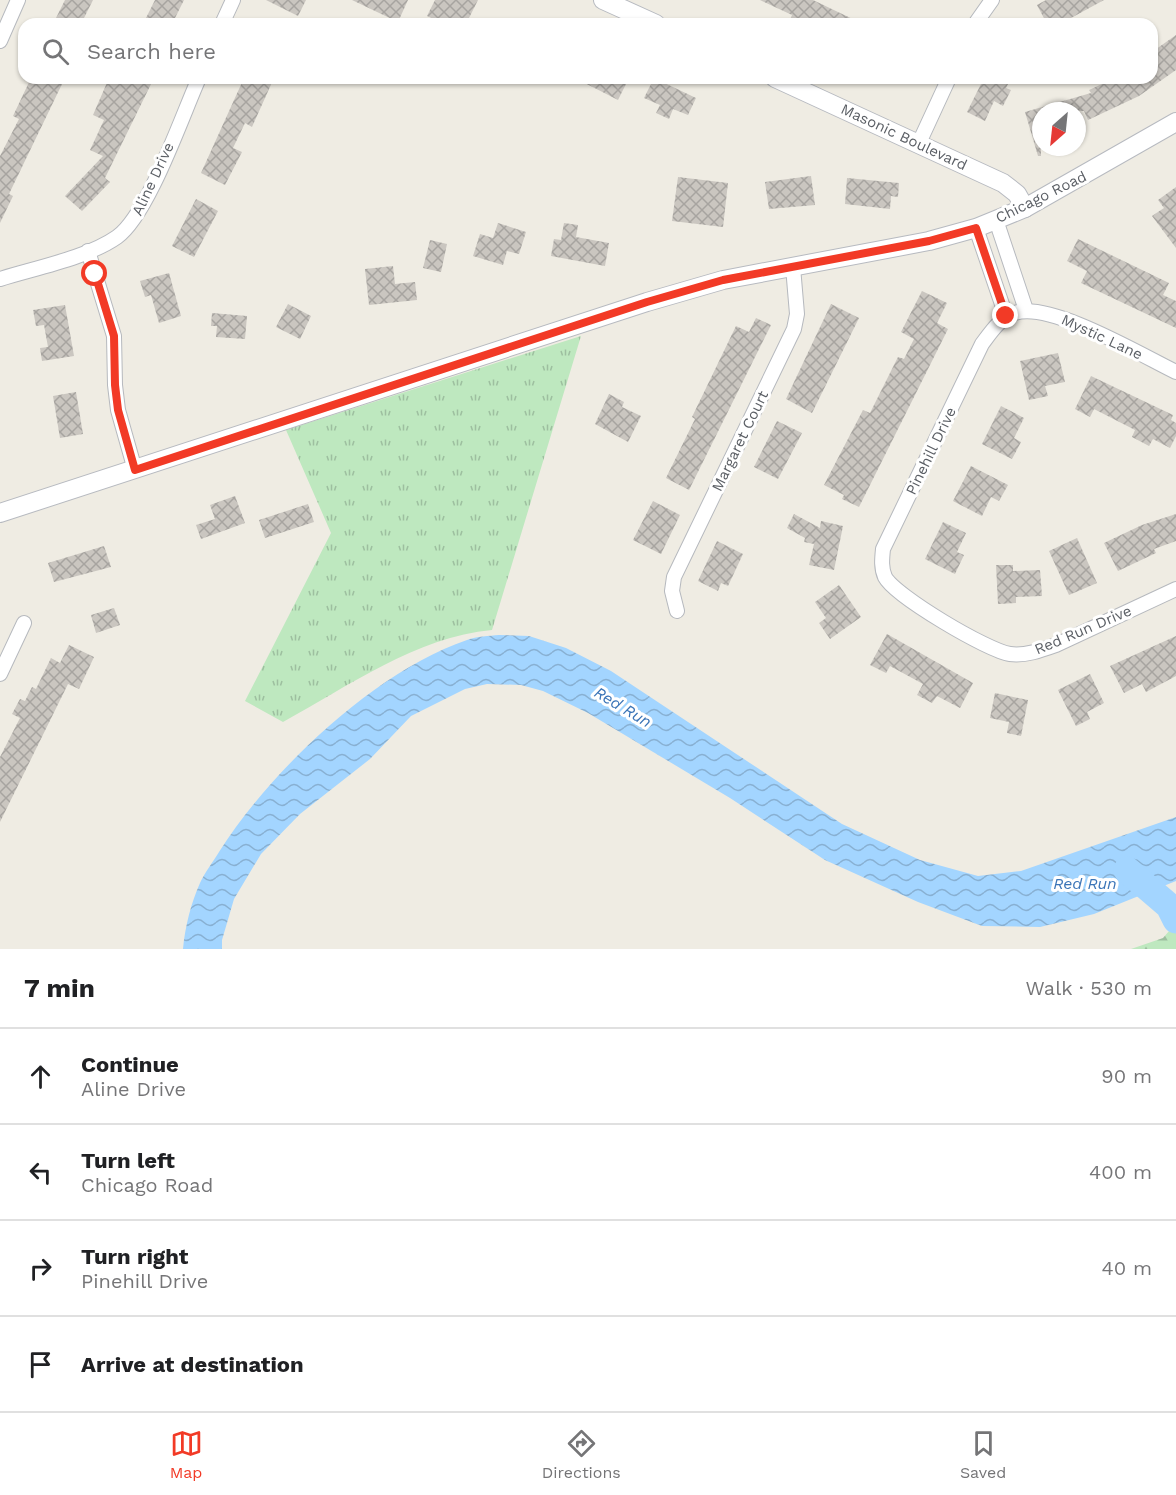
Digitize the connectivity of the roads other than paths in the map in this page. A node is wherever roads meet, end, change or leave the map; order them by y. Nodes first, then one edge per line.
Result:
1 (18, 0) edge
2 (232, 0) edge
3 (603, 0) edge
4 (992, 0) edge
5 (224, 18) edge
6 (643, 18) edge
7 (979, 18) edge
8 (0, 41) edge
9 (196, 84) edge
10 (788, 84) edge
11 (946, 84) edge
12 (1176, 122) edge
13 (918, 143) junction
14 (1025, 208) junction
15 (996, 220) junction
16 (976, 228) junction
17 (88, 251) junction
18 (793, 267) junction
19 (0, 279) edge
20 (1026, 310) junction
21 (1006, 316) junction
22 (1176, 372) edge
23 (135, 470) junction
24 (0, 513) edge
25 (1176, 589) edge
26 (895, 591) joint
27 (677, 611) dead end
28 (24, 623) dead end
29 (0, 674) edge

1 - 8 street
2 - 5 street
3 - 6 street
4 - 7 street
9 - 17 street, Aline Drive
10 - 13 street, Masonic Boulevard
11 - 13 street
12 - 14 street, Chicago Road
13 - 14 street, Masonic Boulevard
14 - 15 street, Chicago Road
15 - 16 street, Chicago Road
15 - 20 street
16 - 18 street, Chicago Road
16 - 21 street
17 - 19 street, Aline Drive
17 - 23 street
18 - 23 street, Chicago Road
18 - 27 street, Margaret Court
20 - 21 street
20 - 22 street, Mystic Lane
21 - 26 street, Pinehill Drive
23 - 24 street, Chicago Road
25 - 26 street, Red Run Drive
28 - 29 street

